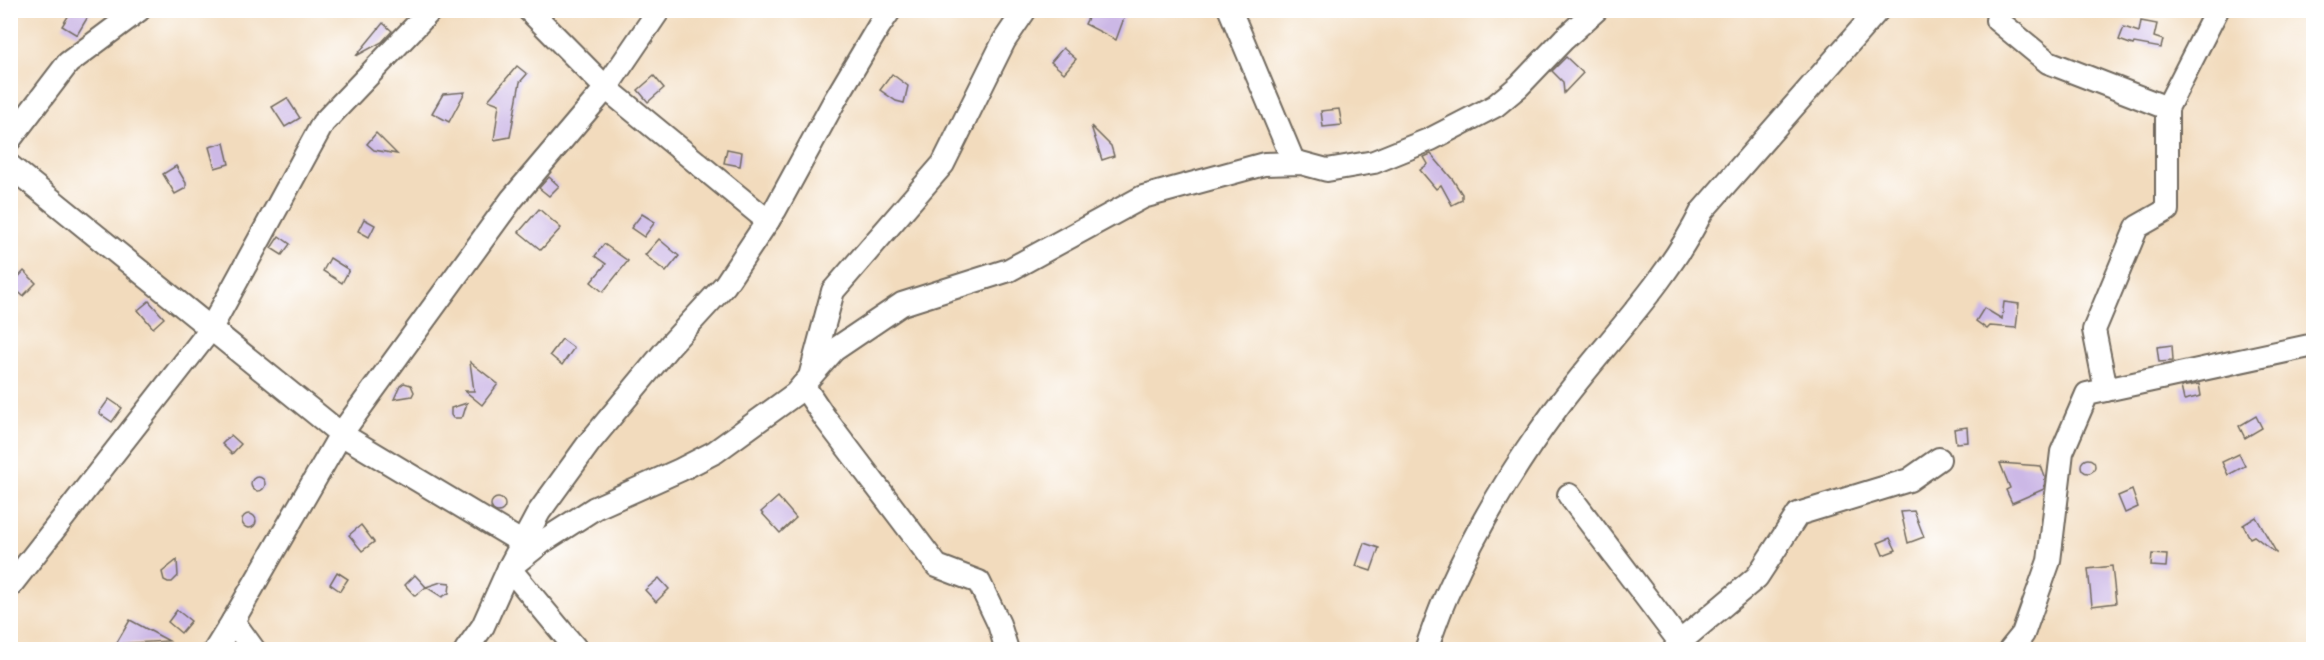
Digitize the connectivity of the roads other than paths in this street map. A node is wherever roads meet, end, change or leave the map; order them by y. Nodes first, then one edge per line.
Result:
1 (139, 10) edge
2 (431, 10) edge
3 (529, 10) edge
4 (658, 10) edge
5 (890, 10) edge
6 (1025, 10) edge
7 (1230, 10) edge
8 (1596, 10) edge
9 (1878, 10) edge
10 (2217, 10) edge
11 (1997, 20) dead end
12 (606, 88) junction
13 (2167, 108) junction
14 (10, 139) edge
15 (1294, 163) junction
16 (10, 166) edge
17 (768, 221) junction
18 (210, 330) junction
19 (2313, 345) edge
20 (806, 382) junction
21 (2106, 390) junction
22 (341, 434) junction
23 (1940, 459) dead end
24 (1569, 495) dead end
25 (523, 543) junction
26 (509, 568) junction
27 (10, 586) edge
28 (233, 621) junction
29 (1680, 647) edge
30 (215, 650) edge
31 (254, 650) edge
32 (466, 650) edge
33 (577, 650) edge
34 (1007, 650) edge
35 (1426, 650) edge
36 (2010, 650) edge

1 - 14 street
2 - 18 street
3 - 12 street
4 - 12 street
5 - 17 street
6 - 20 street
7 - 15 street
8 - 15 street
9 - 35 street
10 - 13 street
11 - 13 street
12 - 17 street
12 - 22 street
13 - 21 street
15 - 20 street
16 - 18 street
17 - 25 street
18 - 22 street
18 - 27 street
19 - 21 street
20 - 26 street
20 - 34 street
21 - 36 street
22 - 25 street
22 - 28 street
23 - 29 street
24 - 29 street
25 - 26 street
26 - 32 street
26 - 33 street
28 - 30 street
28 - 31 street

